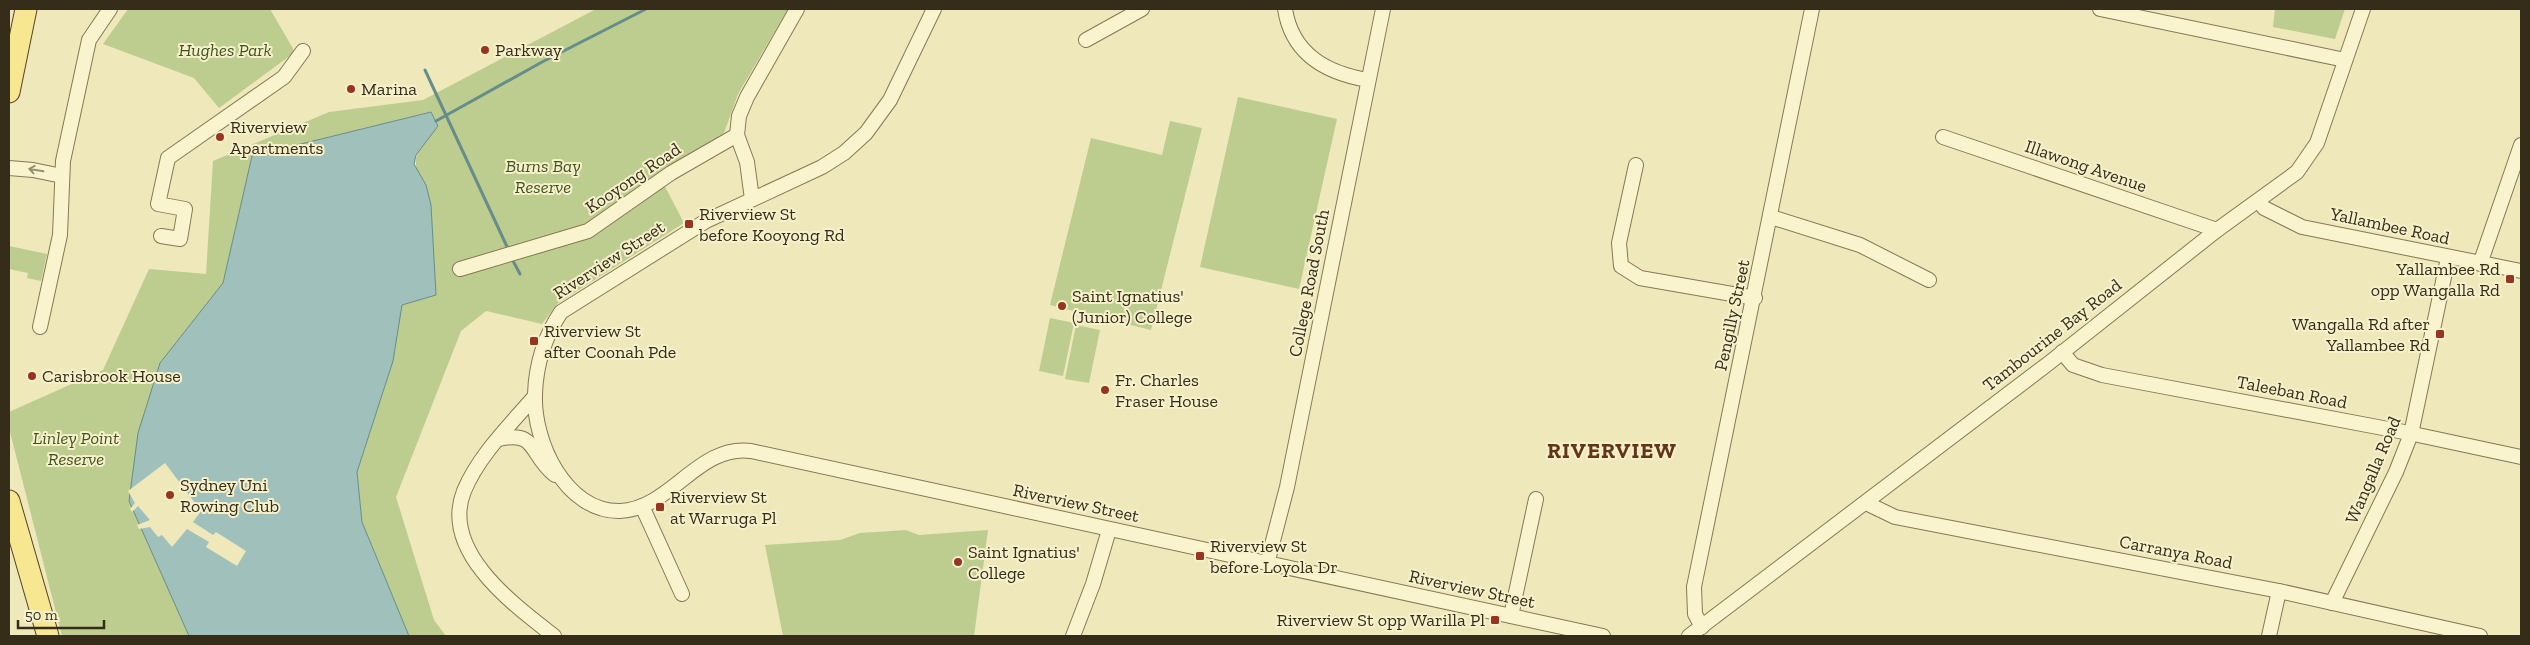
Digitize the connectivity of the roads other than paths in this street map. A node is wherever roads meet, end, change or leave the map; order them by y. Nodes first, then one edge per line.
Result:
1 (14, 9) edge
2 (26, 9) edge
3 (110, 9) edge
4 (797, 9) edge
5 (934, 9) edge
6 (1142, 9) edge
7 (1285, 9) edge
8 (1383, 9) edge
9 (1812, 9) edge
10 (2100, 9) edge
11 (2363, 9) edge
12 (9, 34) edge
13 (1086, 40) dead end
14 (303, 50) dead end
15 (2345, 60) junction
16 (1368, 80) junction
17 (9, 92) edge
18 (738, 135) junction
19 (1943, 137) dead end
20 (2521, 145) edge
21 (1636, 165) dead end
22 (9, 168) edge
23 (62, 176) junction
24 (752, 199) junction
25 (2259, 201) junction
26 (1771, 217) junction
27 (2217, 230) junction
28 (161, 236) dead end
29 (2448, 258) junction
30 (2480, 264) junction
31 (460, 269) dead end
32 (2521, 272) edge
33 (1929, 280) dead end
34 (1755, 298) junction
35 (40, 327) dead end
36 (2062, 352) junction
37 (535, 396) junction
38 (2411, 434) junction
39 (499, 439) junction
40 (2521, 457) edge
41 (563, 482) junction
42 (1536, 499) dead end
43 (9, 501) edge
44 (1866, 503) junction
45 (642, 506) junction
46 (1110, 530) junction
47 (9, 542) edge
48 (1267, 564) junction
49 (2279, 591) junction
50 (682, 594) dead end
51 (2332, 603) junction
52 (1511, 616) junction
53 (1702, 627) junction
54 (2444, 633) edge
55 (33, 636) edge
56 (48, 636) edge
57 (554, 636) edge
58 (1073, 636) edge
59 (1603, 636) edge
60 (1689, 636) edge
61 (2270, 636) edge
62 (2480, 636) edge

1 - 12 main road
2 - 17 main road
3 - 23 street
4 - 18 street
5 - 24 street, Riverview Street
6 - 13 street
7 - 16 street
8 - 16 street, College Road South
9 - 26 street, Pengilly Street
10 - 15 street
11 - 15 street, Tambourine Bay Road
14 - 28 street
15 - 25 street, Tambourine Bay Road
16 - 48 street, College Road South
18 - 24 street
18 - 31 street, Kooyong Road
19 - 27 street, Illawong Avenue
20 - 30 street
21 - 34 street
23 -> 22 street
23 - 35 street
24 - 37 street, Riverview Street
25 - 27 street, Tambourine Bay Road
25 - 29 street, Yallambee Road
26 - 33 street
26 - 34 street, Pengilly Street
27 - 36 street, Tambourine Bay Road
29 - 30 street, Yallambee Road
29 - 38 street, Wangalla Road
30 - 32 street, Yallambee Road
34 - 53 street, Pengilly Street
36 - 38 street, Taleeban Road
36 - 44 street, Tambourine Bay Road
37 - 39 street
37 - 41 street, Riverview Street
38 - 40 street, Taleeban Road
38 - 51 street, Wangalla Road
39 - 41 street, Riverview Street
39 - 57 street
41 - 45 street, Riverview Street
42 - 52 street
43 - 56 main road
44 - 49 street, Carranya Road
44 - 53 street, Tambourine Bay Road
45 - 46 street, Riverview Street
45 - 50 street
46 - 48 street, Riverview Street
46 - 58 street
47 - 55 main road
48 - 52 street, Riverview Street
49 - 51 street, Carranya Road
49 - 61 street
51 - 54 street, Carranya Road
52 - 59 street, Riverview Street
53 - 60 street, Tambourine Bay Road
54 - 62 street, Carranya Road

